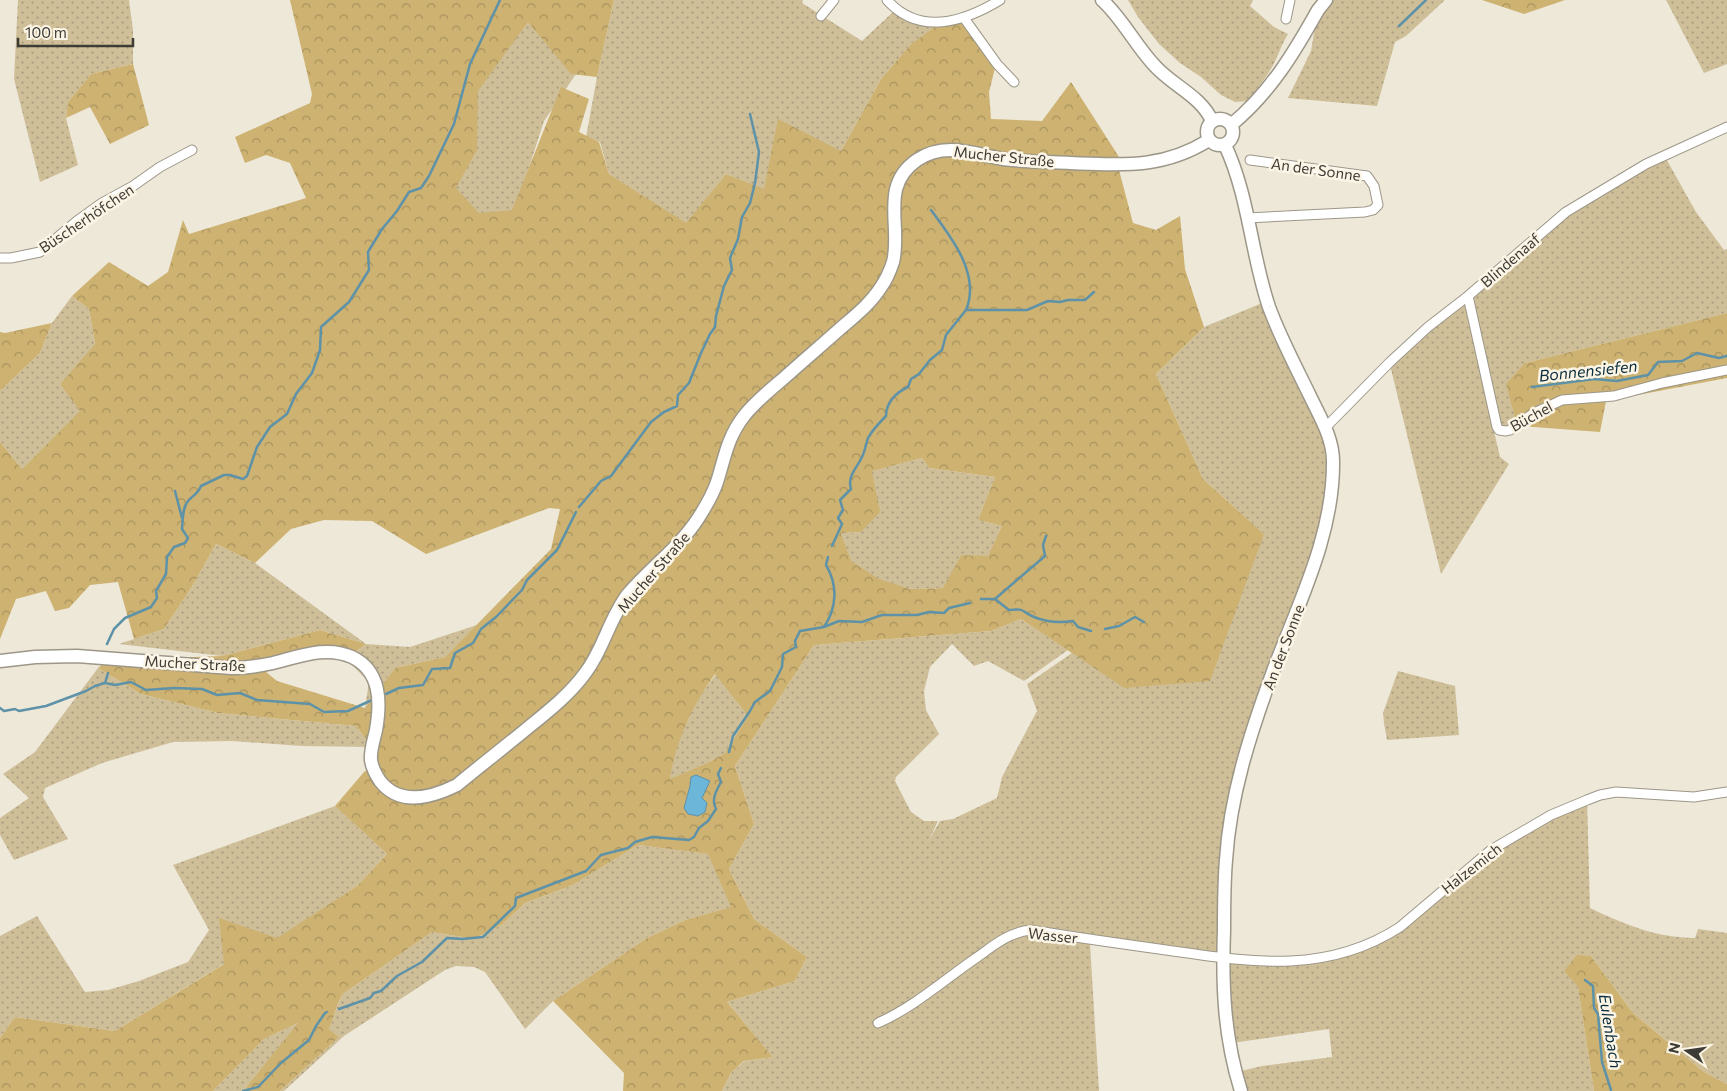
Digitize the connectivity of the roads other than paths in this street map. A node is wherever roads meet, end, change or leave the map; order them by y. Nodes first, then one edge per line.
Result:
1 (834, 0) edge
2 (887, 0) edge
3 (1000, 0) edge
4 (1102, 0) edge
5 (1290, 0) edge
6 (1326, 0) edge
7 (820, 16) dead end
8 (964, 18) junction
9 (1286, 19) dead end
10 (1014, 82) dead end
11 (1212, 121) junction
12 (1231, 125) junction
13 (1725, 131) edge
14 (1209, 140) junction
15 (1225, 145) junction
16 (192, 150) dead end
17 (1250, 160) dead end
18 (1247, 218) junction
19 (0, 258) edge
20 (1468, 296) junction
21 (1727, 370) edge
22 (1325, 428) junction
23 (0, 661) edge
24 (1727, 792) edge
25 (1223, 958) junction
26 (878, 1022) dead end
27 (1241, 1091) edge

1 - 7 street
2 - 8 street
3 - 8 street
4 - 11 main road
5 - 9 street
6 - 12 main road
8 - 10 street
11 - 12 main road
11 - 14 main road
12 - 15 main road
13 - 20 street, Blindenaaf
14 - 15 main road
14 - 23 main road, Mucher Straße
15 - 18 main road, An der Sonne
16 - 19 street, Büscherhöfchen
17 - 18 street, An der Sonne
18 - 22 main road, An der Sonne
20 - 21 street, Büchel
20 - 22 street, Blindenaaf
22 - 25 main road, An der Sonne
24 - 25 street, Halzemich
25 - 26 street, Wasser
25 - 27 main road, An der Sonne

